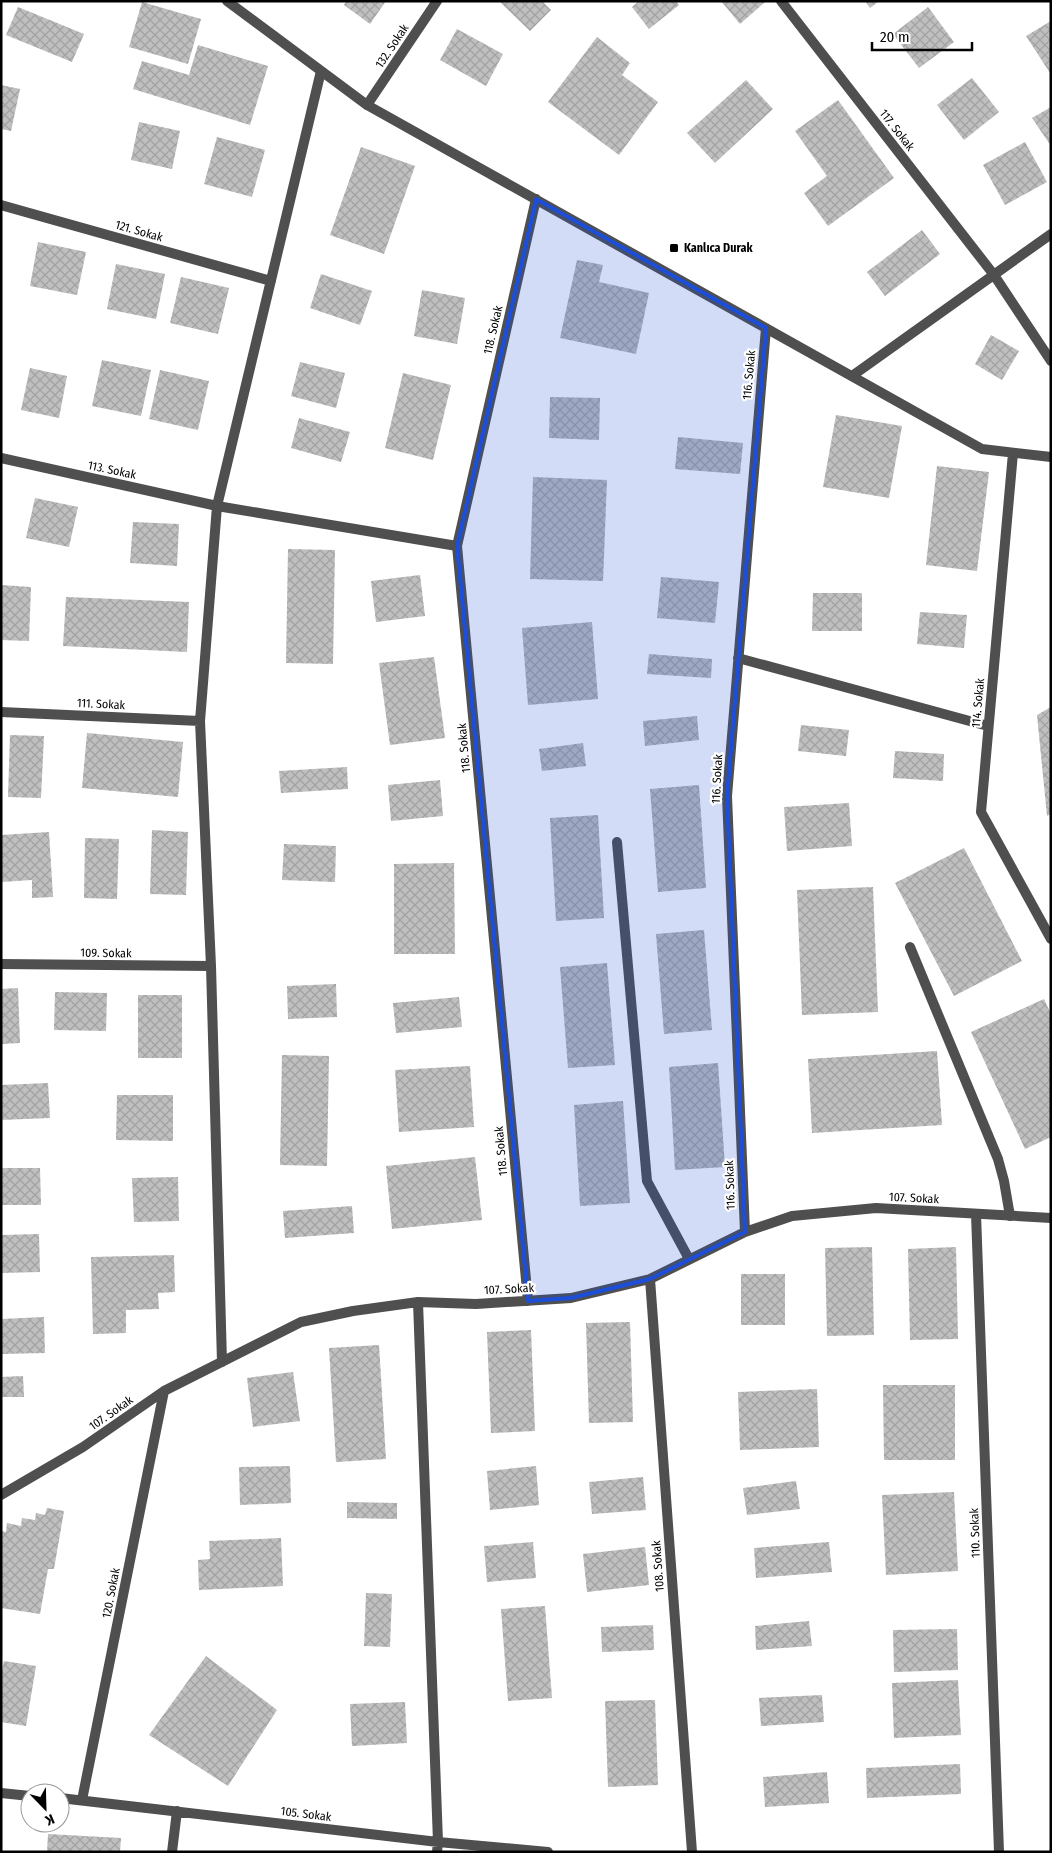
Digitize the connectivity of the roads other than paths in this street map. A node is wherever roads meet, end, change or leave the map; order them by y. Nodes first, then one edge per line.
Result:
1 (227, 1) edge
2 (437, 1) edge
3 (781, 1) edge
4 (321, 71) junction
5 (367, 105) junction
6 (536, 199) junction
7 (1, 205) edge
8 (1051, 234) edge
9 (994, 275) junction
10 (271, 282) junction
11 (766, 328) junction
12 (1051, 361) edge
13 (852, 376) junction
14 (1012, 452) junction
15 (1051, 457) edge
16 (1, 458) edge
17 (217, 506) junction
18 (458, 546) junction
19 (738, 658) junction
20 (1, 712) edge
21 (200, 721) junction
22 (988, 726) junction
23 (618, 842) dead end
24 (1051, 939) edge
25 (910, 947) dead end
26 (1, 964) edge
27 (211, 966) junction
28 (976, 1214) junction
29 (1010, 1216) junction
30 (1051, 1218) edge
31 (745, 1232) junction
32 (689, 1259) junction
33 (650, 1279) junction
34 (528, 1301) junction
35 (418, 1302) junction
36 (222, 1362) junction
37 (164, 1391) junction
38 (1, 1496) edge
39 (1, 1793) edge
40 (20, 1795) edge
41 (70, 1799) edge
42 (82, 1800) junction
43 (177, 1811) junction
44 (437, 1847) edge
45 (172, 1852) edge
46 (548, 1852) edge
47 (692, 1852) edge
48 (999, 1852) edge

1 - 4 street
2 - 5 street, 132. Sokak
3 - 9 street, 117. Sokak
4 - 5 street
4 - 10 street
5 - 6 street
6 - 11 street
6 - 18 street, 118. Sokak
7 - 10 street, 121. Sokak
8 - 9 street
9 - 12 street, 117. Sokak
9 - 13 street
10 - 17 street
11 - 13 street
11 - 19 street, 116. Sokak
13 - 14 street
14 - 15 street
14 - 22 street, 114. Sokak
16 - 17 street, 113. Sokak
17 - 18 street, 113. Sokak
17 - 21 street
18 - 34 street, 118. Sokak
19 - 22 street
19 - 31 street, 116. Sokak
20 - 21 street, 111. Sokak
21 - 27 street
22 - 24 street, 114. Sokak
23 - 32 street
25 - 29 street
26 - 27 street, 109. Sokak
27 - 36 street
28 - 29 street, 107. Sokak
28 - 31 street, 107. Sokak
28 - 48 street, 110. Sokak
29 - 30 street, 107. Sokak
31 - 32 street, 107. Sokak
32 - 33 street, 107. Sokak
33 - 34 street, 107. Sokak
33 - 47 street, 108. Sokak
34 - 35 street, 107. Sokak
35 - 36 street, 107. Sokak
35 - 44 street
36 - 37 street, 107. Sokak
37 - 38 street, 107. Sokak
37 - 42 street, 120. Sokak
39 - 40 street
41 - 42 street, 105. Sokak
42 - 43 street, 105. Sokak
43 - 44 street, 105. Sokak
43 - 45 street
44 - 46 street, 105. Sokak

